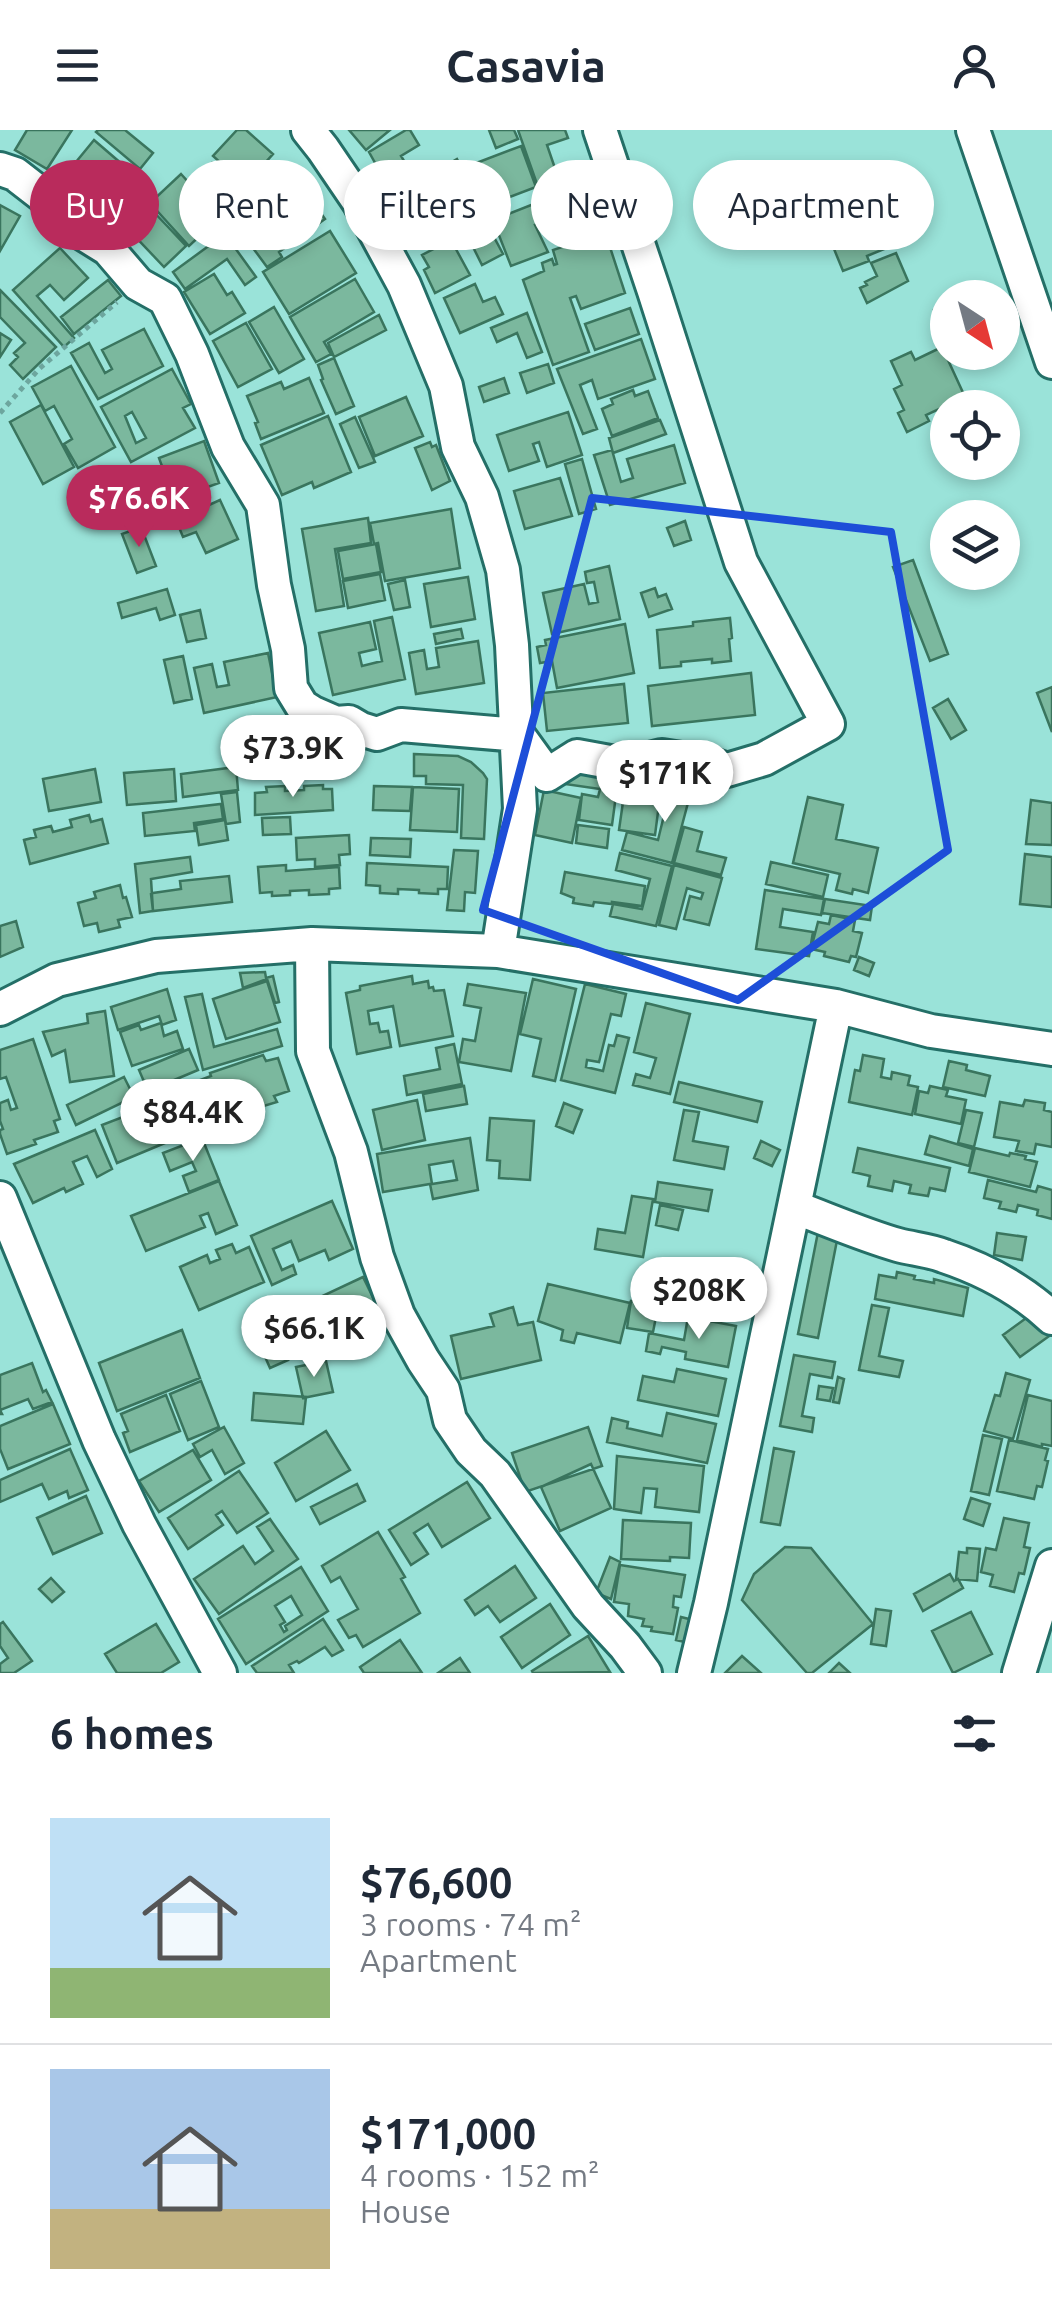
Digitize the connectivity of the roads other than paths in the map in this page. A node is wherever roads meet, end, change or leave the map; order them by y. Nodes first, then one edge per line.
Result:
1 (308, 130) edge
2 (600, 130) edge
3 (972, 130) edge
4 (0, 168) edge
5 (1052, 362) edge
6 (518, 734) junction
7 (312, 944) junction
8 (498, 951) junction
9 (836, 1006) junction
10 (0, 1009) edge
11 (1052, 1049) edge
12 (0, 1198) edge
13 (794, 1207) junction
14 (1052, 1318) edge
15 (1052, 1566) edge
16 (220, 1673) edge
17 (645, 1673) edge
18 (694, 1673) edge
19 (1019, 1673) edge

1 - 6 street
2 - 6 street
3 - 5 street
4 - 6 street
6 - 8 street
7 - 8 street
7 - 10 street
7 - 17 street
8 - 9 street
9 - 11 street
9 - 13 street
12 - 16 street
13 - 14 street
13 - 18 street
15 - 19 street

